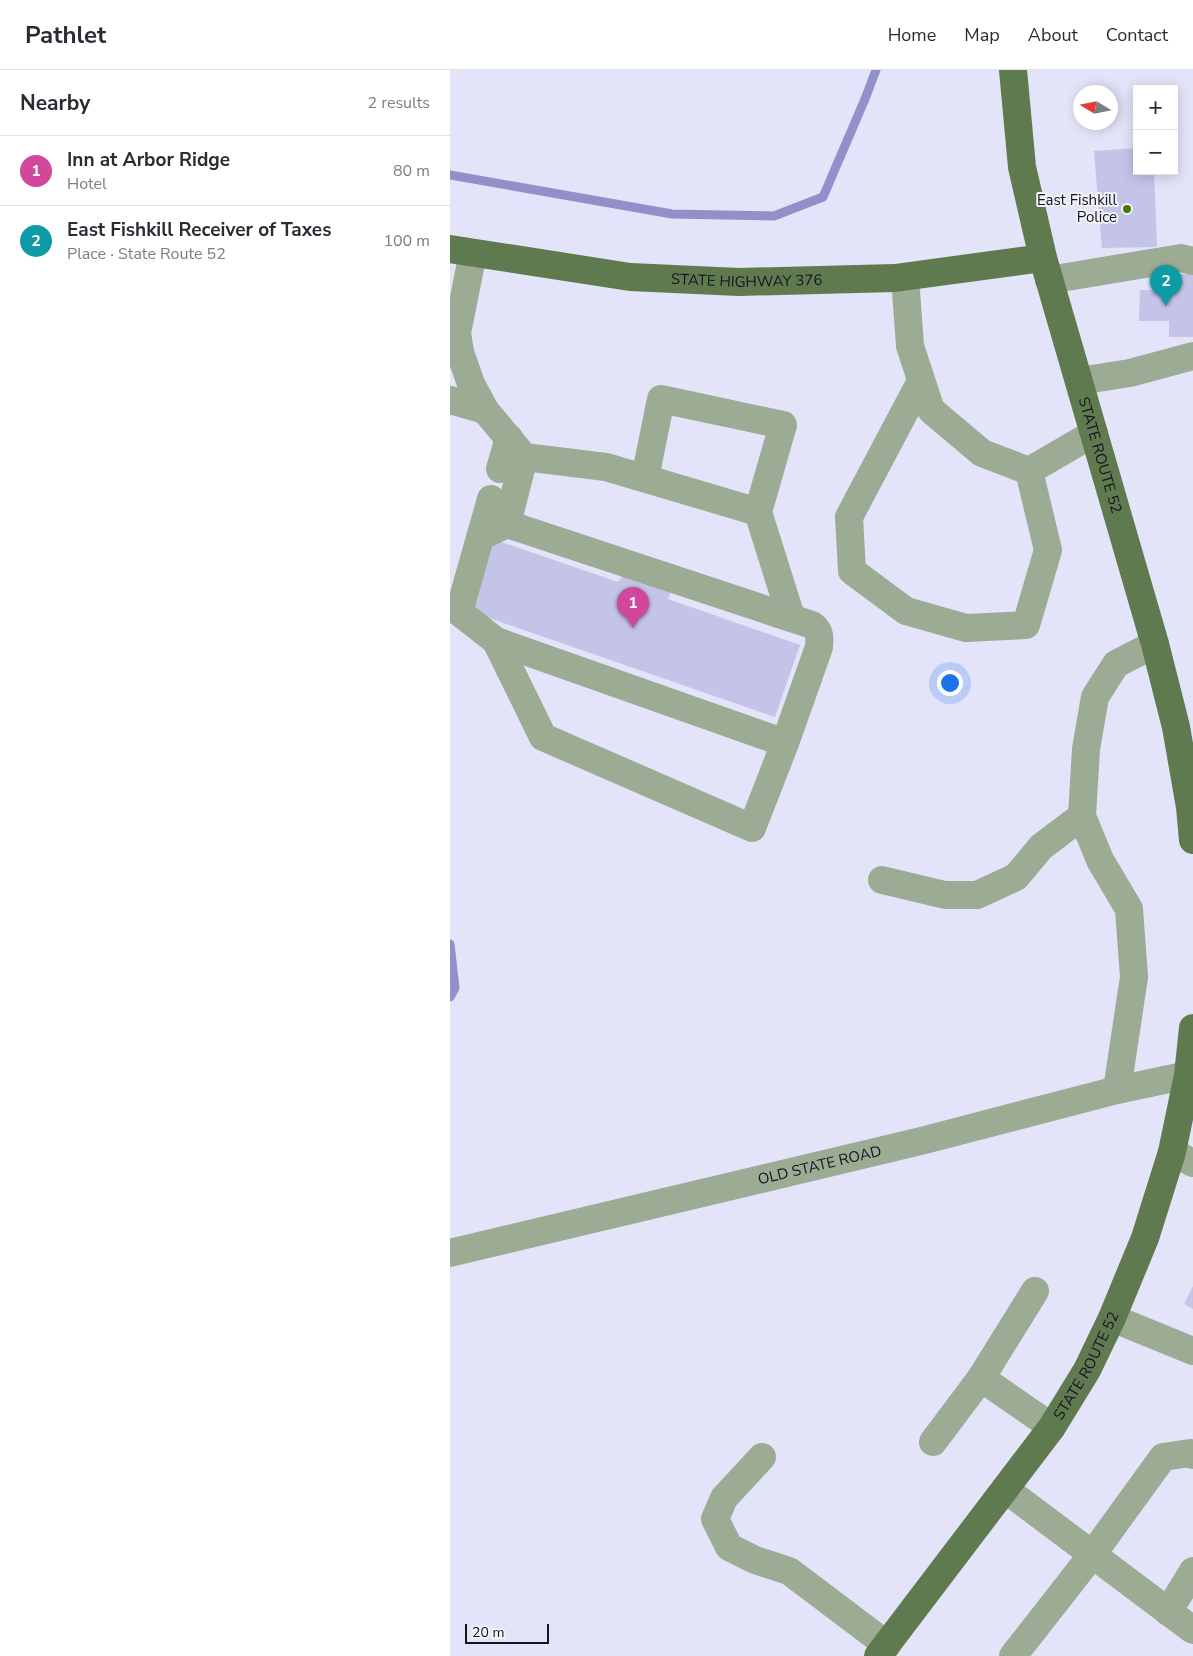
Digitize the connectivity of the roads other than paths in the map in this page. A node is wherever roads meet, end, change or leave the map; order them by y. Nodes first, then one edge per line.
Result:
1 (1013, 70) edge
2 (462, 251) edge
3 (1193, 261) edge
4 (1046, 269) junction
5 (905, 277) junction
6 (453, 332) edge
7 (1193, 356) edge
8 (921, 381) junction
9 (1079, 381) junction
10 (450, 400) edge
11 (485, 410) junction
12 (1094, 433) junction
13 (516, 447) junction
14 (500, 469) dead end
15 (1029, 471) junction
16 (645, 478) junction
17 (491, 499) dead end
18 (758, 512) junction
19 (507, 524) junction
20 (480, 537) junction
21 (454, 610) edge
22 (791, 617) junction
23 (496, 641) junction
24 (1155, 644) junction
25 (785, 743) junction
26 (1082, 816) junction
27 (1193, 840) edge
28 (882, 880) dead end
29 (1193, 1028) edge
30 (1190, 1075) edge
31 (1117, 1090) junction
32 (1183, 1158) edge
33 (450, 1253) edge
34 (1035, 1291) dead end
35 (1112, 1318) junction
36 (1193, 1351) edge
37 (981, 1378) junction
38 (1052, 1427) junction
39 (934, 1442) dead end
40 (1193, 1455) edge
41 (762, 1457) dead end
42 (1005, 1489) junction
43 (1092, 1555) junction
44 (1193, 1571) edge
45 (1168, 1612) junction
46 (1193, 1630) edge
47 (882, 1651) edge
48 (1013, 1656) edge

1 - 4 main road, STATE ROUTE 52
2 - 5 main road, STATE HIGHWAY 376
2 - 6 street
3 - 4 street
4 - 5 main road, STATE HIGHWAY 376
4 - 9 main road, STATE ROUTE 52
5 - 8 street
6 - 11 street
7 - 9 street
8 - 15 street
8 - 15 street
9 - 12 main road, STATE ROUTE 52
10 - 11 street
11 - 13 street
12 - 15 street
12 - 24 main road, STATE ROUTE 52
13 - 14 street
13 - 16 street
13 - 19 street
16 - 18 street
16 - 18 street
17 - 20 street
18 - 22 street
19 - 20 street
19 - 22 street
20 - 21 street
21 - 23 street
22 - 25 street
23 - 25 street
23 - 25 street
24 - 26 street
24 - 27 main road, STATE ROUTE 52
26 - 28 street
26 - 31 street
29 - 30 main road, STATE ROUTE 52
30 - 31 street, OLD STATE ROAD
30 - 32 main road, STATE ROUTE 52
31 - 33 street, OLD STATE ROAD
32 - 35 main road, STATE ROUTE 52
34 - 37 street
35 - 36 street
35 - 38 main road, STATE ROUTE 52
37 - 38 street
37 - 39 street
38 - 42 main road, STATE ROUTE 52
40 - 43 street
41 - 47 street
42 - 43 street
42 - 47 main road, STATE ROUTE 52
43 - 45 street
43 - 48 street
44 - 45 street
45 - 46 street

